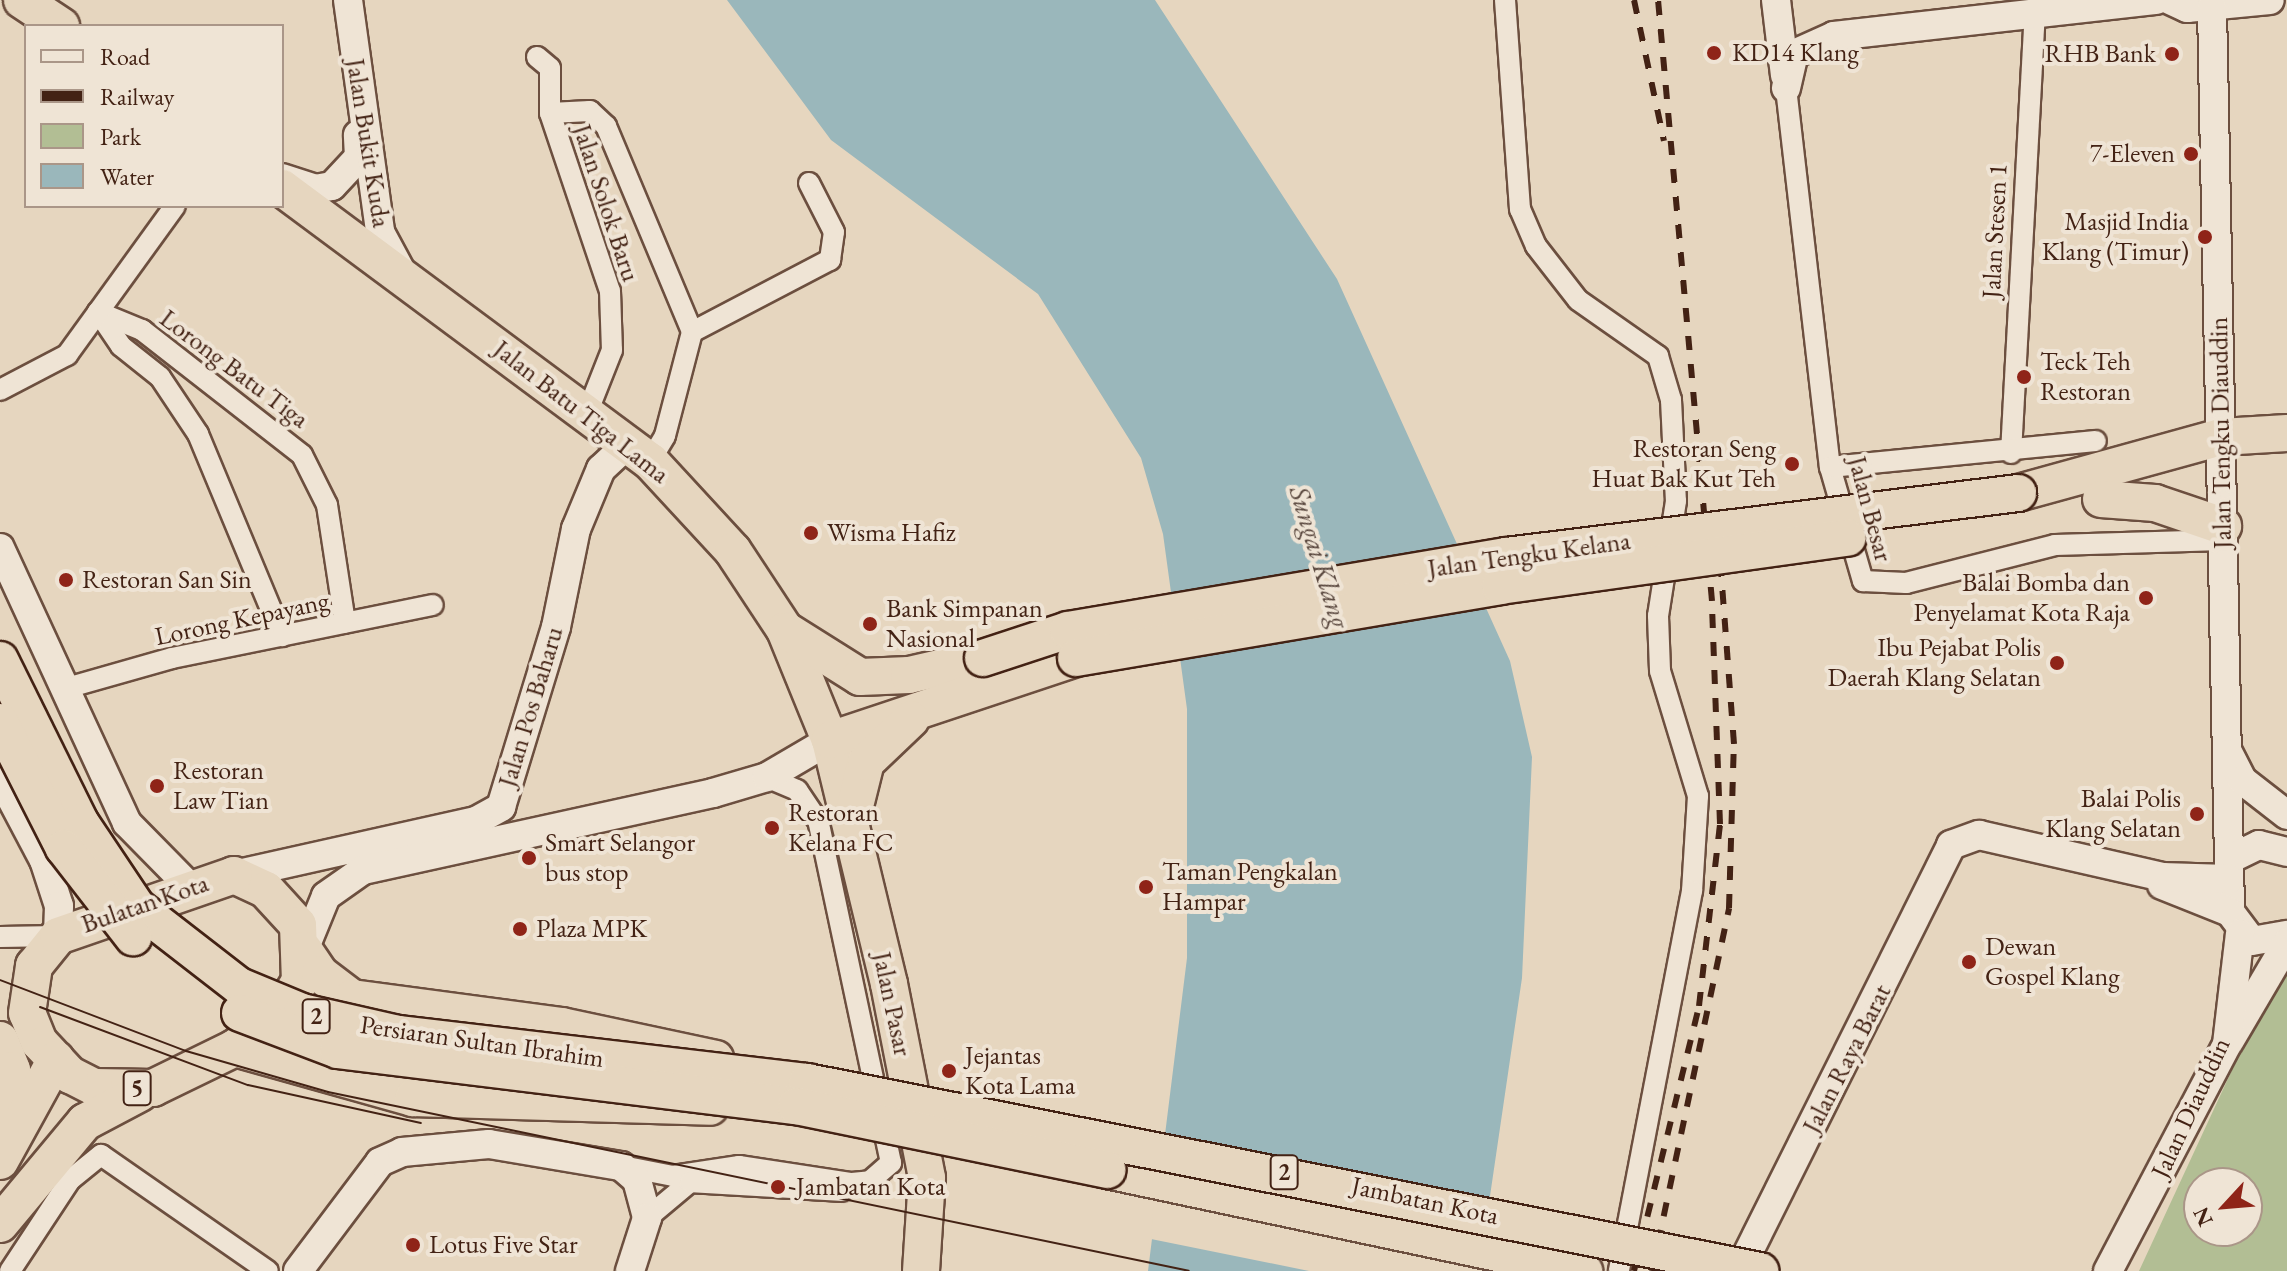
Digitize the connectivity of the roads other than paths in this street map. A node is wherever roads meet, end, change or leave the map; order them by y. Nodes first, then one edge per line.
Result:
1 (348, 0) edge
2 (1505, 0) edge
3 (1776, 0) edge
4 (2157, 0) edge
5 (2170, 0) edge
6 (2270, 0) edge
7 (2212, 7) junction
8 (2035, 14) junction
9 (1834, 36) junction
10 (537, 57) dead end
11 (1786, 88) junction
12 (357, 102) junction
13 (550, 113) junction
14 (284, 179) edge
15 (809, 183) dead end
16 (284, 189) edge
17 (174, 208) edge
18 (407, 280) junction
19 (98, 312) junction
20 (692, 332) junction
21 (0, 390) edge
22 (587, 413) junction
23 (2287, 433) edge
24 (2096, 441) dead end
25 (2222, 448) junction
26 (639, 452) junction
27 (2287, 452) edge
28 (2011, 453) junction
29 (1830, 467) junction
30 (2101, 499) junction
31 (2019, 505) junction
32 (2223, 533) junction
33 (0, 548) edge
34 (433, 605) dead end
35 (345, 623) junction
36 (785, 630) junction
37 (282, 636) junction
38 (0, 660) edge
39 (986, 670) junction
40 (63, 689) junction
41 (943, 699) junction
42 (0, 722) edge
43 (830, 740) junction
44 (2228, 752) junction
45 (0, 777) edge
46 (767, 777) junction
47 (501, 807) junction
48 (2287, 815) edge
49 (850, 834) junction
50 (529, 835) junction
51 (2287, 852) edge
52 (2112, 867) junction
53 (2229, 869) junction
54 (234, 875) junction
55 (188, 885) junction
56 (2235, 923) junction
57 (2287, 935) edge
58 (58, 936) junction
59 (0, 937) edge
60 (2287, 943) edge
61 (304, 950) junction
62 (14, 1007) edge
63 (0, 1040) edge
64 (2227, 1044) junction
65 (235, 1048) junction
66 (56, 1059) junction
67 (153, 1088) junction
68 (801, 1094) junction
69 (0, 1117) edge
70 (919, 1146) junction
71 (0, 1161) edge
72 (621, 1166) junction
73 (647, 1218) junction
74 (1760, 1218) junction
75 (0, 1224) edge
76 (2113, 1267) edge
77 (10, 1271) edge
78 (268, 1271) edge
79 (298, 1271) edge
80 (630, 1271) edge
81 (921, 1271) edge
82 (1584, 1271) edge
83 (1619, 1271) edge
84 (1711, 1271) edge
85 (1739, 1271) edge
86 (1760, 1271) edge

1 - 12 main road, Jalan Bukit Kuda
2 - 83 street
3 - 9 main road
3 - 11 main road
4 - 8 main road
5 - 7 main road
6 - 7 main road
7 - 25 main road, Jalan Tengku Diauddin
8 - 9 main road
8 - 28 street, Jalan Stesen 1
9 - 11 main road
10 - 13 street, Jalan Solok Baru
11 - 29 street, Jalan Besar
12 - 14 main road
12 - 18 main road, Jalan Bukit Kuda
13 - 20 street
13 - 22 street, Jalan Solok Baru
15 - 20 street
16 - 18 highway, Jalan Batu Tiga Lama
17 - 19 street
18 - 22 highway, Jalan Batu Tiga Lama
19 - 21 street
19 - 35 street, Lorong Batu Tiga
19 - 37 street, Lorong Batu Tiga
20 - 26 street
22 - 26 highway, Jalan Batu Tiga Lama
23 - 25 highway, Jalan Tengku Kelana
24 - 28 street
25 - 27 highway, Jalan Tengku Kelana
25 - 30 highway, Jalan Tengku Kelana
25 - 31 highway, Jalan Tengku Kelana
25 - 32 main road, Jalan Tengku Diauddin
26 - 36 highway, Jalan Batu Tiga Lama
26 - 47 main road, Jalan Pos Baharu
28 - 29 street
29 - 32 street, Jalan Besar
30 - 31 highway, Jalan Tengku Kelana
30 - 32 highway
31 - 39 highway, Jalan Tengku Kelana, bridge
32 - 44 main road, Jalan Tengku Diauddin
33 - 40 main road
34 - 35 street, Lorong Kepayang
35 - 37 street, Lorong Kepayang
36 - 39 highway, Jalan Tengku Kelana
36 - 43 highway, Jalan Batu Tiga Lama
37 - 40 street, Lorong Kepayang
38 - 68 highway, Persiaran Sultan Ibrahim / 2, bridge
39 - 41 highway, Jalan Tengku Kelana
40 - 55 main road
41 - 43 highway, Jalan Tengku Kelana
41 - 49 highway
42 - 68 highway, Persiaran Sultan Ibrahim / 2, bridge
43 - 46 main road
43 - 49 highway, Jalan Pasar
44 - 48 main road
44 - 53 main road, Jalan Tengku Diauddin
45 - 58 main road
46 - 50 main road
46 - 72 street
47 - 50 main road
47 - 54 main road, Jalan Pos Baharu
49 - 70 highway, Jalan Pasar
50 - 61 main road
51 - 53 main road
52 - 53 main road
52 - 56 main road
52 - 74 main road, Jalan Raya Barat
53 - 56 main road, Jalan Diauddin
54 - 55 highway, Bulatan Kota
54 - 61 highway, Bulatan Kota
55 - 58 highway, Bulatan Kota
56 - 57 main road
56 - 64 main road, Jalan Diauddin
58 - 59 street
58 - 62 highway, Bulatan Kota / 5
60 - 64 main road
61 - 65 highway, Bulatan Kota / 5
61 - 68 highway, bridge
62 - 66 highway, Bulatan Kota / 5
63 - 69 highway
64 - 76 main road, Jalan Diauddin
65 - 67 highway, Bulatan Kota / 5
65 - 68 highway, bridge
66 - 67 highway, Bulatan Kota / 5
66 - 71 highway
67 - 75 highway, 5
68 - 82 highway, Jambatan Kota / 2, bridge
68 - 86 highway, Jambatan Kota / 2, bridge
70 - 73 street
70 - 81 highway, Jalan Pasar
72 - 73 main road
72 - 79 main road
73 - 80 main road
74 - 84 main road
74 - 85 main road, Jalan Raya Barat
77 - 78 street

